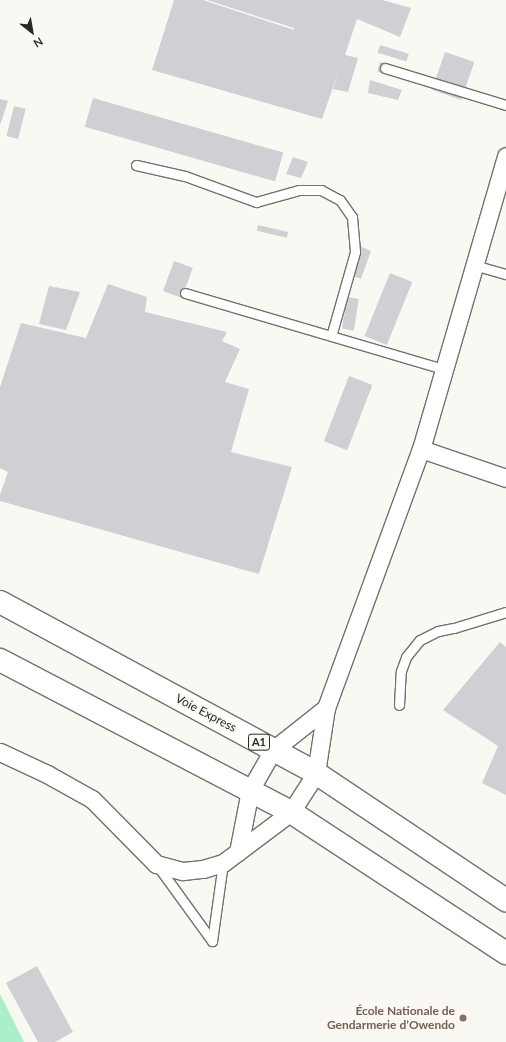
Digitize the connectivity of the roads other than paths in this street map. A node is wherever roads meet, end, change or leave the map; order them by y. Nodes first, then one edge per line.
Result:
1 (385, 68) dead end
2 (506, 105) edge
3 (506, 156) edge
4 (136, 165) dead end
5 (474, 265) junction
6 (506, 274) edge
7 (185, 293) dead end
8 (330, 336) junction
9 (444, 369) junction
10 (421, 449) junction
11 (506, 478) edge
12 (0, 602) edge
13 (506, 612) edge
14 (0, 660) edge
15 (399, 705) dead end
16 (326, 708) junction
17 (273, 750) junction
18 (0, 752) edge
19 (316, 773) junction
20 (250, 790) junction
21 (291, 812) junction
22 (238, 852) junction
23 (223, 863) junction
24 (156, 864) junction
25 (506, 900) edge
26 (506, 953) edge

1 - 2 lane
3 - 5 street
4 - 8 lane
5 - 6 lane
5 - 9 street
7 - 8 lane
8 - 9 lane
9 - 10 street
10 - 11 street
10 - 16 street
12 - 17 highway, Voie Express / A1
13 - 15 lane
14 - 20 highway
16 - 17 street
16 - 19 street
17 - 19 highway, Voie Express / A1
17 - 20 street
18 - 24 street
19 - 21 street
19 - 25 highway, Voie Express / A1
20 - 21 highway
20 - 22 street
21 - 22 street
21 - 26 highway
22 - 23 street
23 - 24 street
23 - 24 lane

